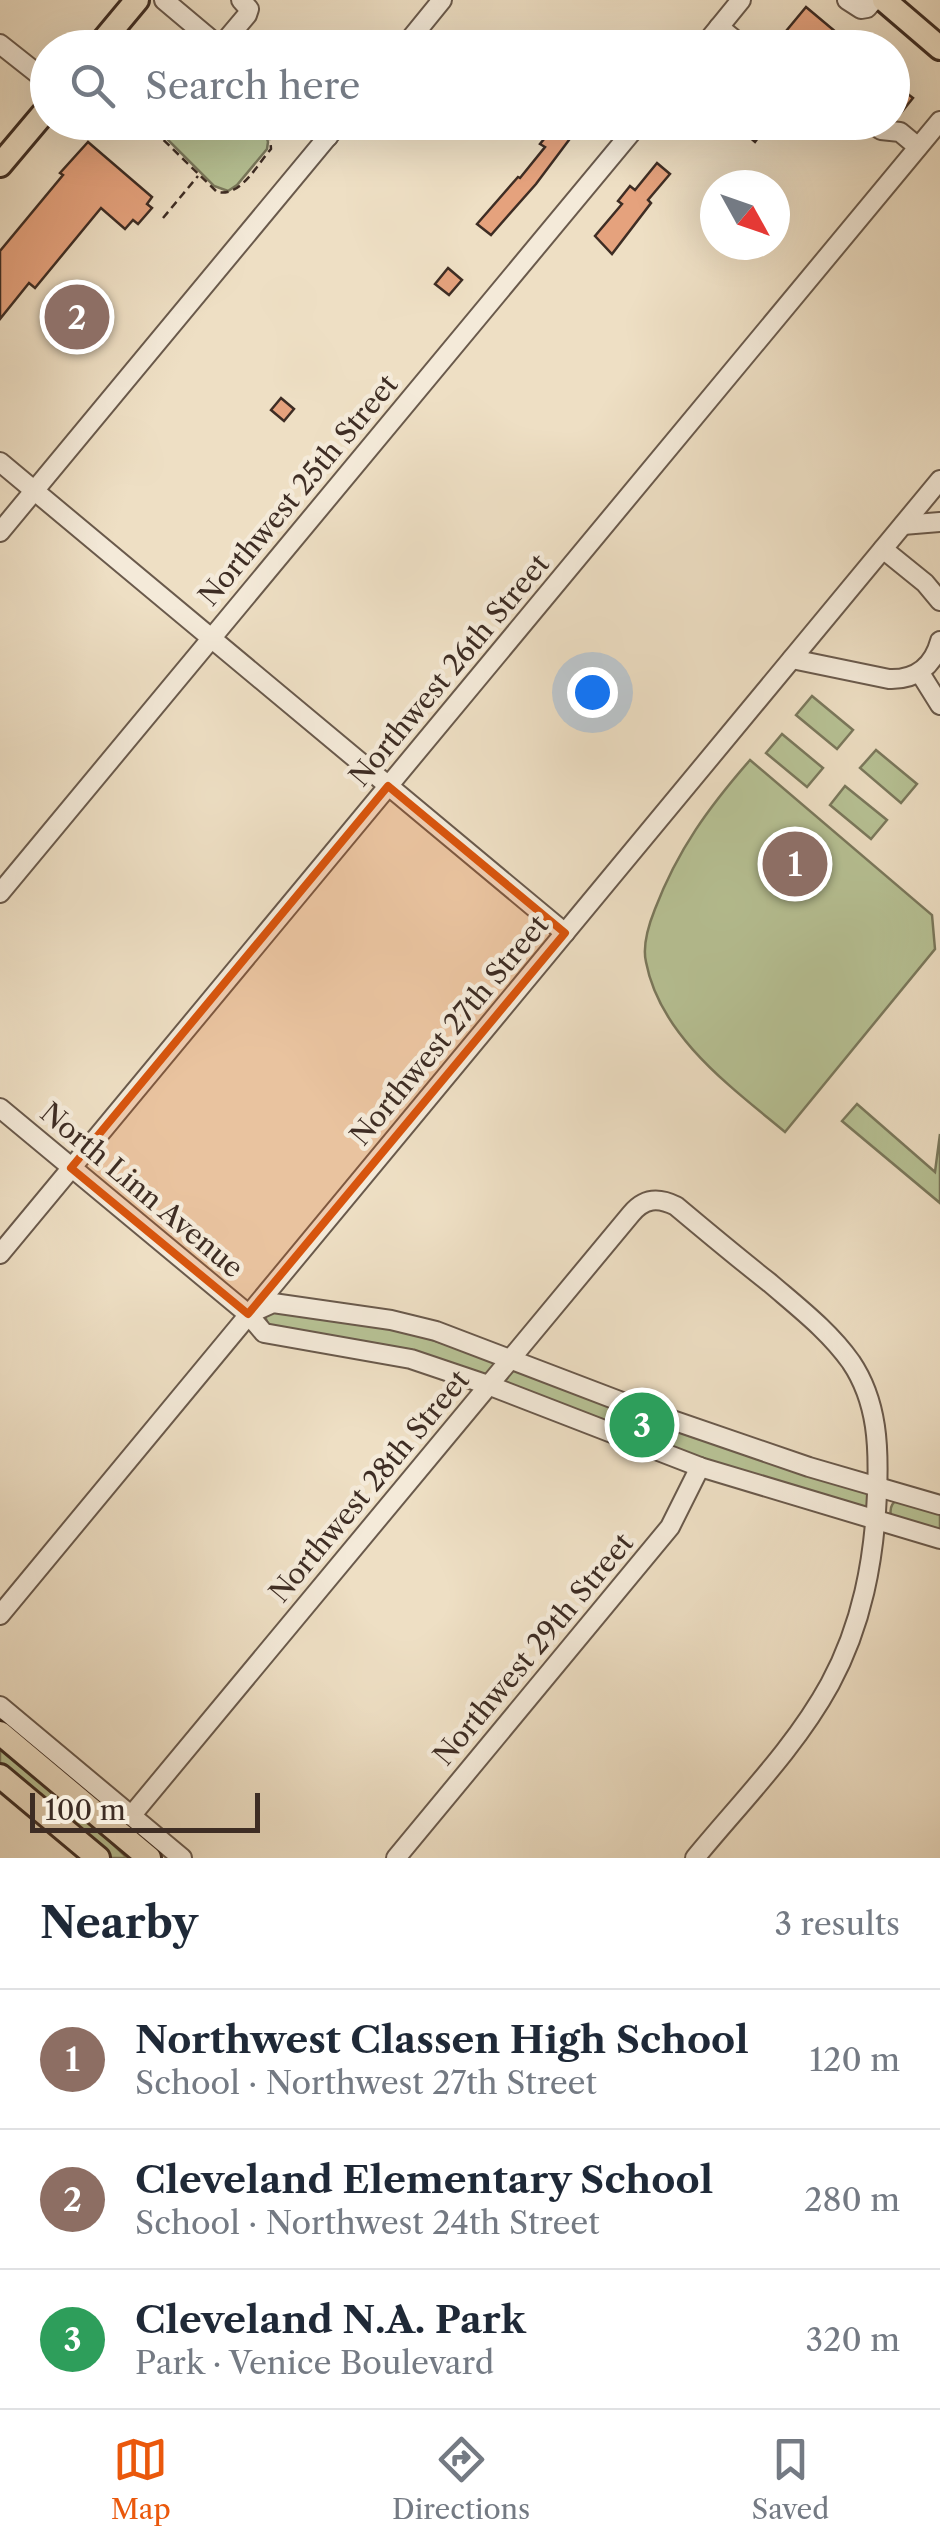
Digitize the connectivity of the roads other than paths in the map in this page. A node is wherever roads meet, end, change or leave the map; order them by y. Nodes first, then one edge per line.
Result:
1 (137, 0) edge
2 (164, 0) edge
3 (241, 0) edge
4 (442, 0) edge
5 (741, 0) edge
6 (847, 0) edge
7 (874, 0) edge
8 (884, 0) edge
9 (719, 26) junction
10 (113, 30) edge
11 (200, 30) edge
12 (234, 30) edge
13 (418, 30) edge
14 (716, 30) edge
15 (724, 30) edge
16 (0, 44) edge
17 (940, 48) edge
18 (30, 68) edge
19 (940, 121) edge
20 (30, 129) edge
21 (326, 140) edge
22 (625, 140) edge
23 (909, 140) edge
24 (918, 148) junction
25 (0, 165) edge
26 (0, 462) edge
27 (940, 480) edge
28 (35, 490) junction
29 (940, 522) edge
30 (903, 525) junction
31 (0, 532) edge
32 (883, 549) junction
33 (940, 601) edge
34 (210, 639) junction
35 (940, 641) edge
36 (792, 659) junction
37 (920, 673) junction
38 (940, 705) edge
39 (388, 786) junction
40 (0, 893) edge
41 (565, 932) junction
42 (0, 1108) edge
43 (71, 1168) junction
44 (0, 1254) edge
45 (248, 1314) junction
46 (511, 1358) junction
47 (488, 1385) junction
48 (700, 1467) junction
49 (878, 1486) junction
50 (940, 1506) edge
51 (876, 1521) junction
52 (940, 1540) edge
53 (0, 1615) edge
54 (0, 1706) edge
55 (0, 1733) edge
56 (0, 1776) edge
57 (132, 1816) junction
58 (98, 1858) edge
59 (149, 1858) edge
60 (182, 1858) edge
61 (396, 1858) edge
62 (695, 1858) edge

1 - 10 main road
2 - 11 street
3 - 12 street
4 - 13 street
5 - 9 street
6 - 7 street
8 - 17 main road
9 - 14 street
9 - 15 street
16 - 18 street
19 - 24 street, Northwest 26th Street
20 - 25 main road
21 - 28 street
22 - 34 street, Northwest 25th Street
23 - 24 street
24 - 39 street, Northwest 26th Street
26 - 28 street
27 - 30 street, Northwest 27th Street
28 - 31 street
28 - 34 street
29 - 30 street
30 - 32 street, Northwest 27th Street
32 - 33 street
32 - 36 street, Northwest 27th Street
34 - 39 street
34 - 40 street, Northwest 25th Street
35 - 37 street
36 - 37 street
36 - 41 street, Northwest 27th Street
37 - 38 street
39 - 41 street
39 - 43 street, Northwest 26th Street
41 - 45 street, Northwest 27th Street
42 - 43 street, North Linn Avenue
43 - 44 street, Northwest 26th Street
43 - 45 street, North Linn Avenue
45 - 46 street
45 - 47 street, North Linn Avenue
45 - 53 street, Northwest 27th Street
46 - 47 street, Northwest 28th Street
46 - 49 street
46 - 49 street, Northwest 28th Street
47 - 48 street, North Linn Avenue
47 - 57 street, Northwest 28th Street
48 - 51 street, North Linn Avenue
48 - 61 street, Northwest 29th Street
49 - 50 street
49 - 51 street
51 - 52 street, North Linn Avenue
51 - 62 street
54 - 57 street
55 - 59 main road
56 - 58 main road
57 - 60 street

